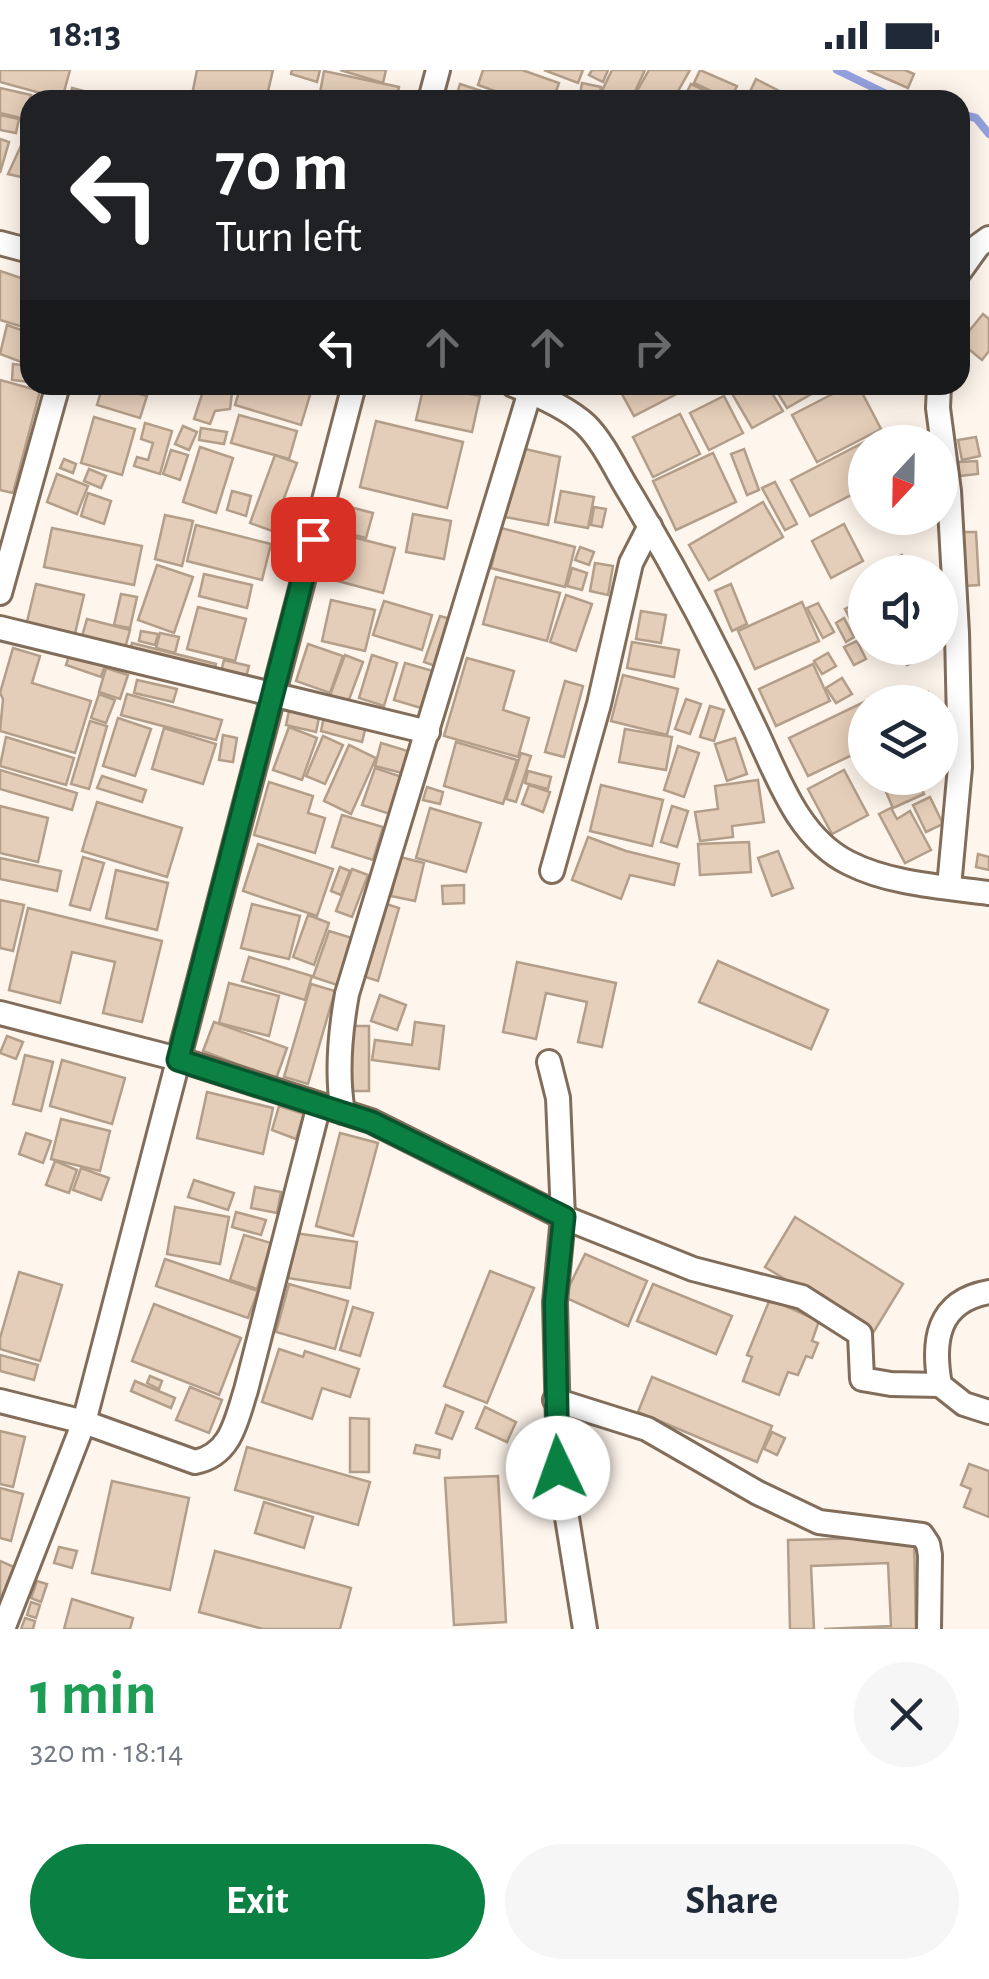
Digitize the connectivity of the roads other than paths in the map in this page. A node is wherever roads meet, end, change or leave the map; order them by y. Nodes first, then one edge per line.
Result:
1 (989, 238) edge
2 (970, 258) edge
3 (55, 395) edge
4 (351, 395) edge
5 (523, 395) edge
6 (538, 395) edge
7 (939, 395) edge
8 (650, 526) junction
9 (0, 593) edge
10 (0, 628) edge
11 (272, 694) junction
12 (428, 732) junction
13 (552, 871) dead end
14 (949, 888) junction
15 (989, 894) edge
16 (0, 1013) edge
17 (178, 1060) junction
18 (549, 1062) dead end
19 (319, 1105) junction
20 (342, 1112) junction
21 (564, 1217) junction
22 (989, 1292) edge
23 (940, 1385) junction
24 (0, 1400) edge
25 (555, 1400) junction
26 (989, 1412) edge
27 (84, 1422) junction
28 (3, 1629) edge
29 (585, 1629) edge
30 (929, 1629) edge

1 - 2 street
3 - 9 street
4 - 11 street
5 - 12 street
6 - 8 street
7 - 14 street
8 - 13 street
8 - 14 street
10 - 11 street
11 - 12 street
11 - 17 street
12 - 20 street
14 - 15 street
16 - 17 street
17 - 19 street
17 - 27 street
18 - 21 street
19 - 20 street
19 - 27 street
20 - 21 street
21 - 23 street
21 - 25 street
22 - 23 street
23 - 26 street
24 - 27 street
25 - 29 street
25 - 30 street
27 - 28 street

